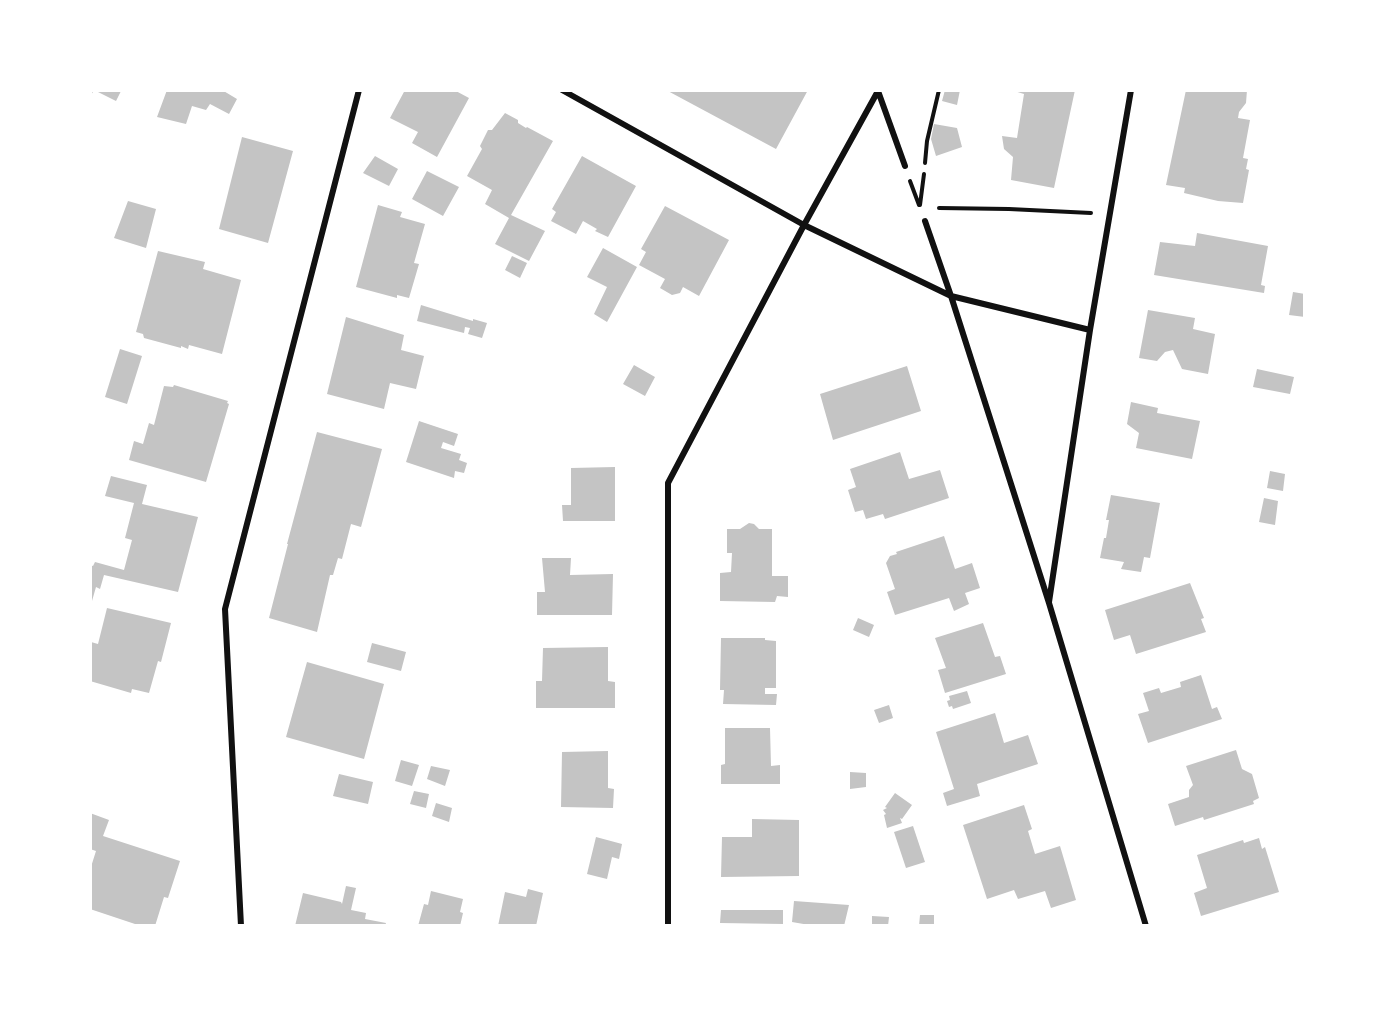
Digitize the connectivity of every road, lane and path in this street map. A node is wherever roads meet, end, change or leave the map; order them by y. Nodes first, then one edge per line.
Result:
1 (359, 90) edge
2 (562, 90) edge
3 (878, 90) edge
4 (939, 90) edge
5 (1131, 90) edge
6 (905, 166) joint
7 (920, 208) junction
8 (1109, 214) junction
9 (924, 221) joint
10 (804, 225) junction
11 (951, 296) junction
12 (1090, 330) junction
13 (1049, 603) junction
14 (242, 926) edge
15 (668, 926) edge
16 (1146, 926) edge

1 - 14 street
2 - 10 street
3 - 6 street
3 - 10 street
4 - 7 path
5 - 8 street
6 - 7 path
7 - 8 path
7 - 9 path
8 - 12 street
9 - 11 street
10 - 11 street
10 - 15 street
11 - 12 street
11 - 13 street
12 - 13 street
13 - 16 street

